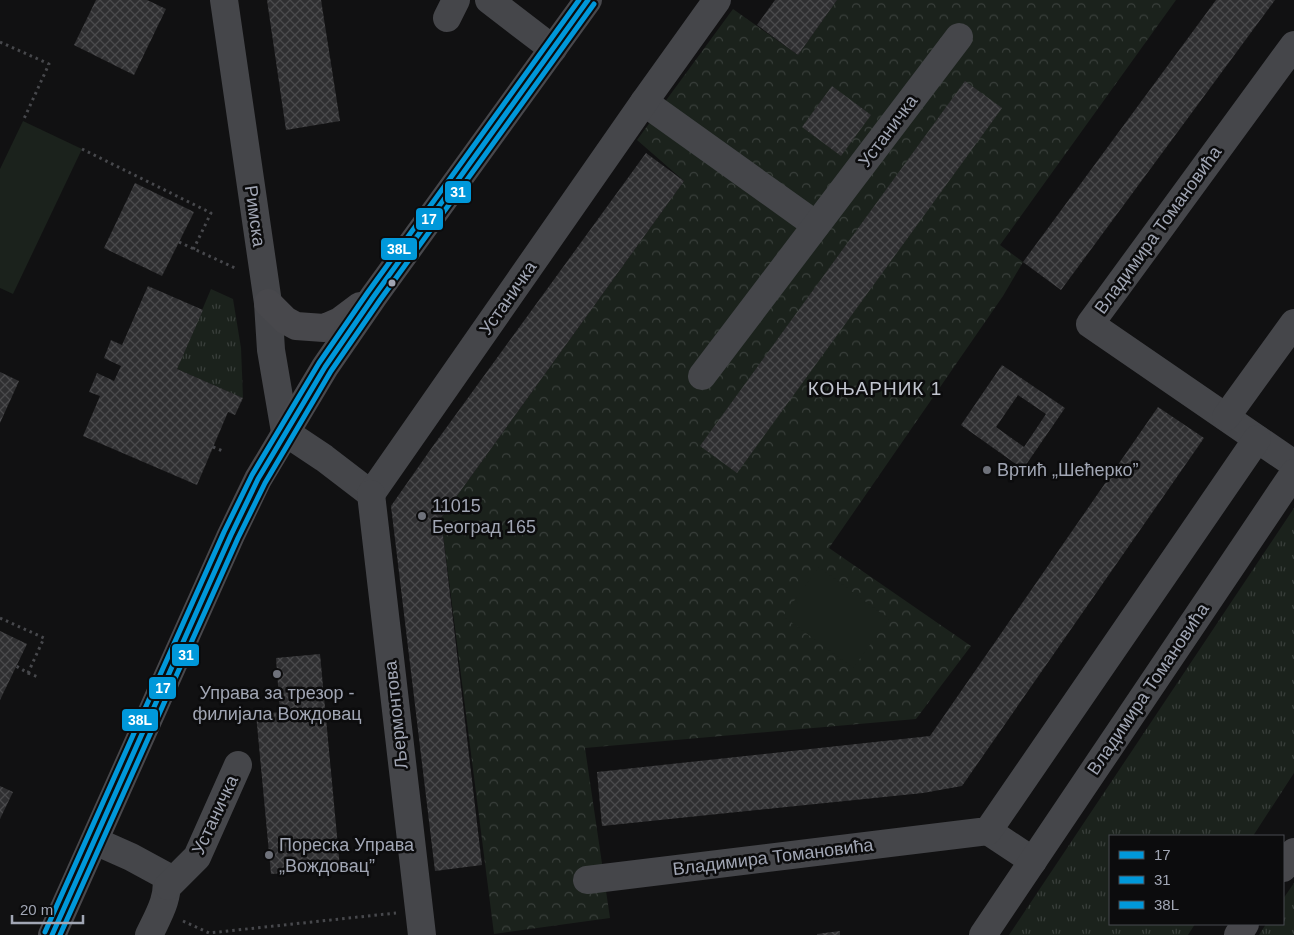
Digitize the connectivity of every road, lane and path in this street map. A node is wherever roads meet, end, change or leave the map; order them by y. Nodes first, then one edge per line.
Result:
1 (224, 0) edge
2 (489, 0) edge
3 (588, 0) edge
4 (717, 0) edge
5 (959, 37) dead end
6 (0, 42) edge
7 (1294, 45) edge
8 (553, 48) junction
9 (644, 102) junction
10 (23, 121) dead end
11 (82, 150) dead end
12 (816, 225) junction
13 (179, 242) dead end
14 (193, 250) junction
15 (237, 269) dead end
16 (374, 296) junction
17 (268, 303) junction
18 (1294, 323) edge
19 (702, 376) dead end
20 (1226, 417) junction
21 (285, 432) junction
22 (1257, 439) junction
23 (213, 447) dead end
24 (225, 452) dead end
25 (1294, 464) edge
26 (1294, 473) edge
27 (371, 494) junction
28 (0, 618) edge
29 (16, 666) dead end
30 (28, 673) junction
31 (38, 677) dead end
32 (238, 765) dead end
33 (988, 831) junction
34 (94, 841) junction
35 (1294, 852) edge
36 (1033, 861) junction
37 (1284, 867) edge
38 (587, 880) dead end
39 (168, 886) junction
40 (420, 923) edge
41 (209, 933) dead end
42 (52, 935) edge
43 (149, 935) edge
44 (983, 935) edge

1 - 17 street, Римска
2 - 8 street
3 - 8 main road
4 - 9 street, Устаничка
5 - 12 street, Устаничка
6 - 10 path
7 - 20 street, Владимира Томановића
8 - 16 main road
9 - 12 street
9 - 27 street, Устаничка
11 - 14 path
12 - 19 street, Устаничка
13 - 14 path
14 - 15 path
16 - 17 main road
16 - 21 main road
17 - 21 street, Римска
18 - 20 street
20 - 22 street, Владимира Томановића
21 - 27 street
21 - 34 main road
22 - 25 street, Владимира Томановића
22 - 33 street
23 - 24 path
26 - 36 street, Владимира Томановића
27 - 40 street, Љермонтова
28 - 30 path
29 - 30 path
30 - 31 path
32 - 39 street, Устаничка
33 - 36 street
33 - 38 street, Владимира Томановића
34 - 39 street
34 - 42 main road
35 - 37 main road
36 - 44 street, Владимира Томановића
39 - 43 street, Устаничка
40 - 41 path

